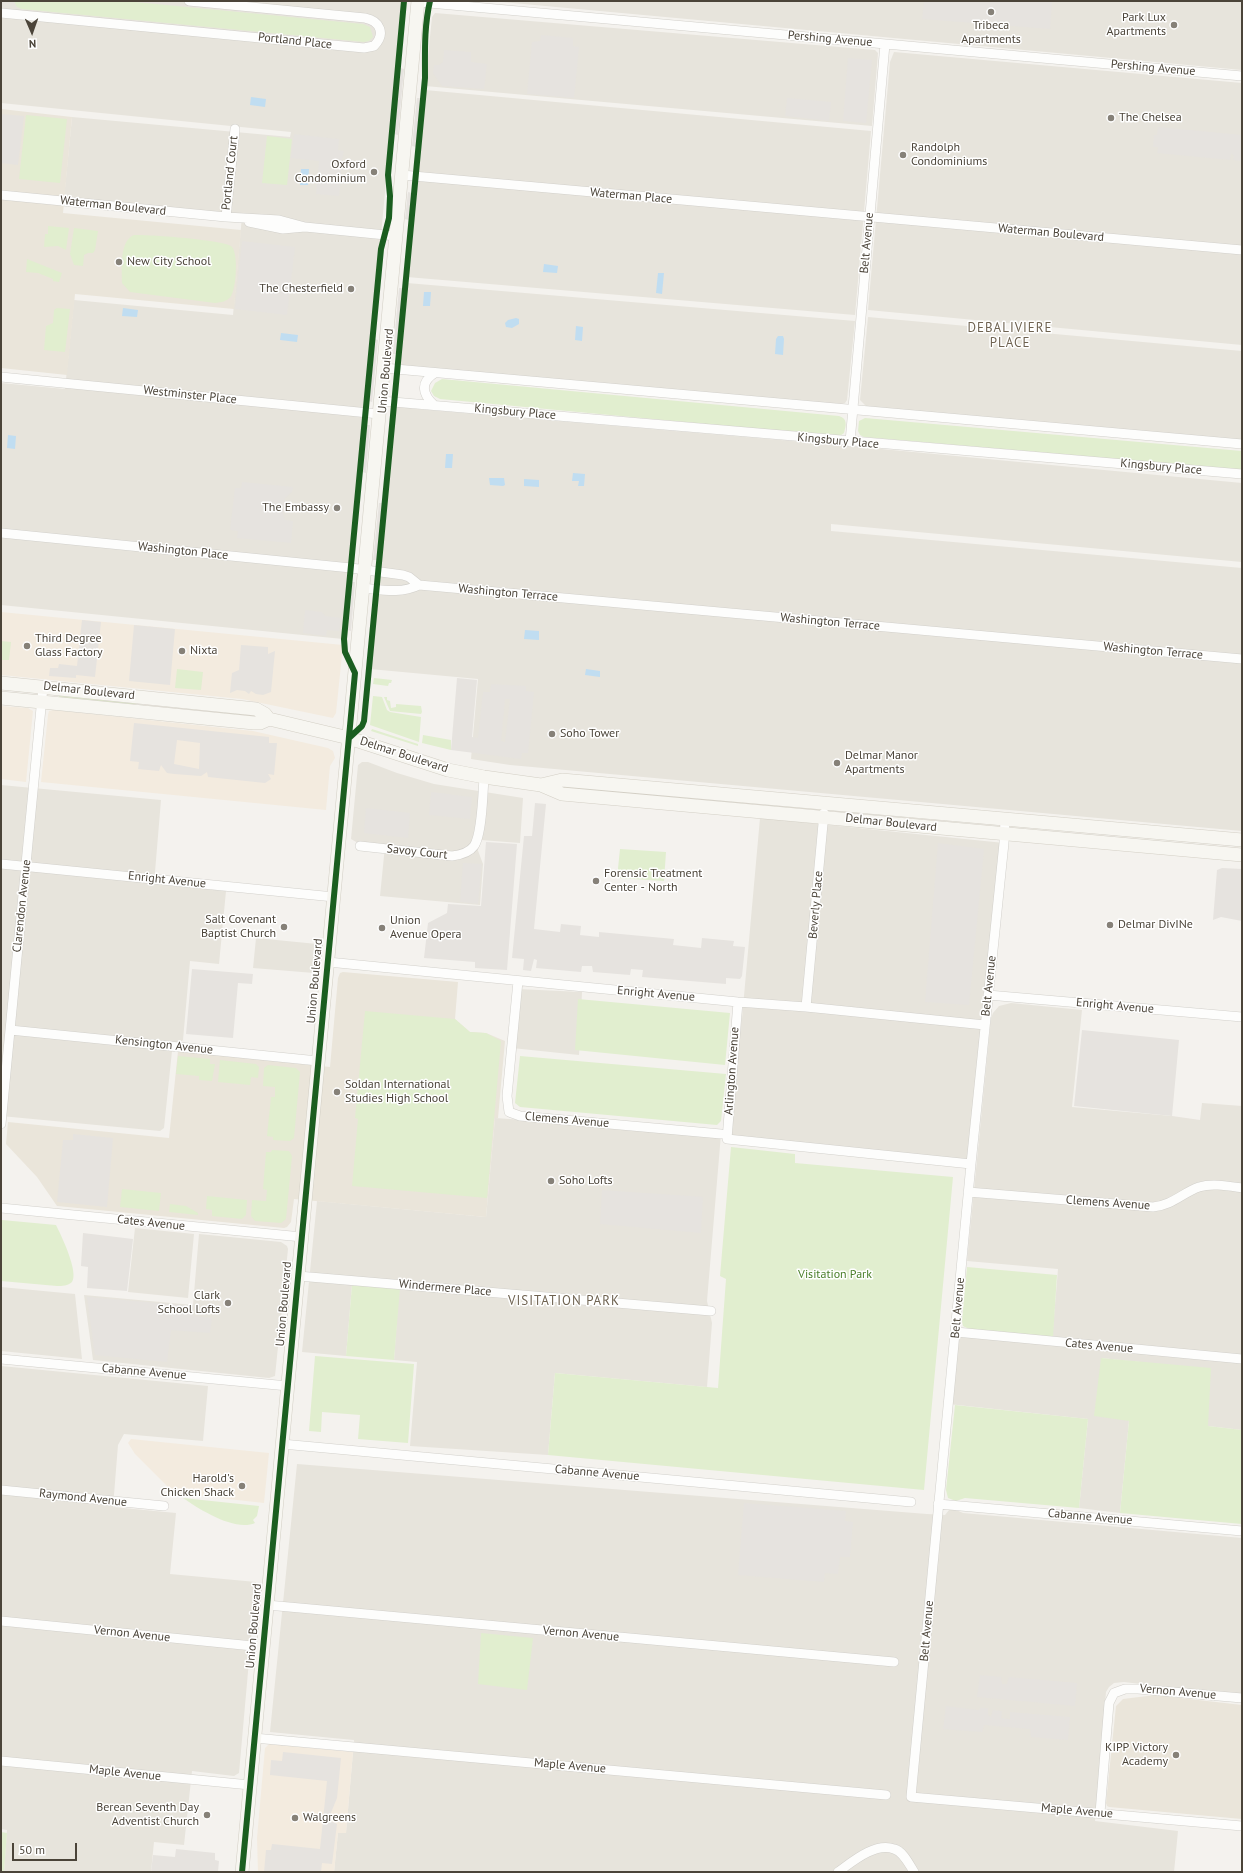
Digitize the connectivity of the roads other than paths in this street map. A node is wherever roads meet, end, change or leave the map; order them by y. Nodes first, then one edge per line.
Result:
1 (189, 1) edge
2 (418, 2) edge
3 (1, 13) edge
4 (885, 44) junction
5 (1242, 76) edge
6 (235, 129) dead end
7 (402, 175) junction
8 (1, 195) edge
9 (226, 217) junction
10 (865, 217) junction
11 (396, 236) junction
12 (1242, 250) edge
13 (384, 368) junction
14 (435, 373) junction
15 (1, 377) edge
16 (434, 405) junction
17 (380, 407) junction
18 (853, 411) junction
19 (850, 442) junction
20 (1242, 444) edge
21 (1242, 474) edge
22 (1, 533) edge
23 (364, 570) junction
24 (419, 585) junction
25 (363, 588) junction
26 (1242, 659) edge
27 (1, 683) edge
28 (43, 687) junction
29 (1, 698) edge
30 (41, 702) junction
31 (269, 719) junction
32 (348, 738) junction
33 (484, 777) junction
34 (541, 785) junction
35 (825, 803) junction
36 (824, 817) junction
37 (1005, 820) junction
38 (1004, 834) junction
39 (1242, 840) edge
40 (360, 846) dead end
41 (1242, 855) edge
42 (1, 864) edge
43 (26, 866) junction
44 (334, 897) junction
45 (328, 962) junction
46 (518, 981) junction
47 (988, 995) junction
48 (738, 1002) junction
49 (806, 1007) junction
50 (1242, 1017) edge
51 (985, 1025) junction
52 (10, 1030) junction
53 (318, 1061) junction
54 (1, 1124) edge
55 (724, 1137) junction
56 (970, 1164) junction
57 (1242, 1188) edge
58 (968, 1192) junction
59 (1, 1208) edge
60 (302, 1237) junction
61 (298, 1276) junction
62 (711, 1311) dead end
63 (956, 1332) junction
64 (1, 1359) edge
65 (1242, 1359) edge
66 (288, 1386) junction
67 (282, 1444) junction
68 (1, 1490) edge
69 (911, 1502) dead end
70 (938, 1504) junction
71 (164, 1506) dead end
72 (1242, 1531) edge
73 (267, 1605) junction
74 (1, 1621) edge
75 (263, 1647) junction
76 (894, 1662) dead end
77 (1242, 1698) edge
78 (254, 1738) junction
79 (1, 1761) edge
80 (250, 1785) junction
81 (886, 1794) dead end
82 (911, 1797) joint
83 (1100, 1813) junction
84 (1242, 1826) edge
85 (242, 1872) edge
86 (838, 1872) edge
87 (914, 1872) edge

1 - 3 street, Portland Place
2 - 4 street, Pershing Avenue
2 - 7 main road, Union Boulevard
4 - 5 street, Pershing Avenue
4 - 10 street, Belt Avenue
6 - 9 street, Portland Court
7 - 10 street, Waterman Place
7 - 11 main road, Union Boulevard
8 - 9 street, Waterman Boulevard
9 - 11 street, Waterman Boulevard
10 - 12 street, Waterman Boulevard
10 - 18 street, Belt Avenue
11 - 13 main road, Union Boulevard
13 - 14 street
13 - 17 main road, Union Boulevard
14 - 16 street
14 - 18 street
15 - 17 street, Westminster Place
16 - 17 street, Kingsbury Place
16 - 19 street, Kingsbury Place
17 - 23 main road, Union Boulevard
18 - 19 street, Belt Avenue
18 - 20 street
19 - 21 street, Kingsbury Place
22 - 23 street, Washington Place
23 - 24 street, Washington Place
23 - 25 main road, Union Boulevard
24 - 25 street
24 - 26 street, Washington Terrace
25 - 32 main road, Union Boulevard
27 - 28 main road, Delmar Boulevard
28 - 30 street, Clarendon Avenue
28 - 31 main road, Delmar Boulevard
29 - 30 main road, Delmar Boulevard
30 - 31 main road, Delmar Boulevard
30 - 43 street, Clarendon Avenue
31 - 32 main road, Delmar Boulevard
32 - 33 main road, Delmar Boulevard
32 - 44 main road, Union Boulevard
33 - 34 main road, Delmar Boulevard
33 - 40 street, Savoy Court
34 - 35 main road, Delmar Boulevard
34 - 36 main road, Delmar Boulevard
35 - 36 street, Beverly Place
35 - 37 main road, Delmar Boulevard
36 - 38 main road, Delmar Boulevard
36 - 49 street, Beverly Place
37 - 38 street, Belt Avenue
37 - 39 main road, Delmar Boulevard
38 - 41 main road, Delmar Boulevard
38 - 47 street, Belt Avenue
42 - 43 street, Enright Avenue
43 - 44 street, Enright Avenue
43 - 52 street, Clarendon Avenue
44 - 45 main road, Union Boulevard
45 - 46 street, Enright Avenue
45 - 53 main road, Union Boulevard
46 - 48 street, Enright Avenue
46 - 55 street, Clemens Avenue
47 - 50 street, Enright Avenue
47 - 51 street, Belt Avenue
48 - 49 street, Enright Avenue
48 - 55 street, Arlington Avenue
49 - 51 street, Enright Avenue
51 - 56 street, Belt Avenue
52 - 53 street, Kensington Avenue
52 - 54 street, Clarendon Avenue
53 - 60 main road, Union Boulevard
55 - 56 street
56 - 58 street, Belt Avenue
57 - 58 street, Clemens Avenue
58 - 63 street, Belt Avenue
59 - 60 street, Cates Avenue
60 - 61 main road, Union Boulevard
61 - 62 street, Windermere Place
61 - 66 main road, Union Boulevard
63 - 65 street, Cates Avenue
63 - 70 street, Belt Avenue
64 - 66 street, Cabanne Avenue
66 - 67 main road, Union Boulevard
67 - 69 street, Cabanne Avenue
67 - 73 main road, Union Boulevard
68 - 71 street, Raymond Avenue
70 - 72 street, Cabanne Avenue
70 - 82 street, Belt Avenue
73 - 75 main road, Union Boulevard
73 - 76 street, Vernon Avenue
74 - 75 street, Vernon Avenue
75 - 78 main road, Union Boulevard
77 - 83 street, Vernon Avenue
78 - 80 main road, Union Boulevard
78 - 81 street, Maple Avenue
79 - 80 street, Maple Avenue
80 - 85 main road, Union Boulevard
82 - 83 street, Maple Avenue
83 - 84 street, Maple Avenue
86 - 87 street

